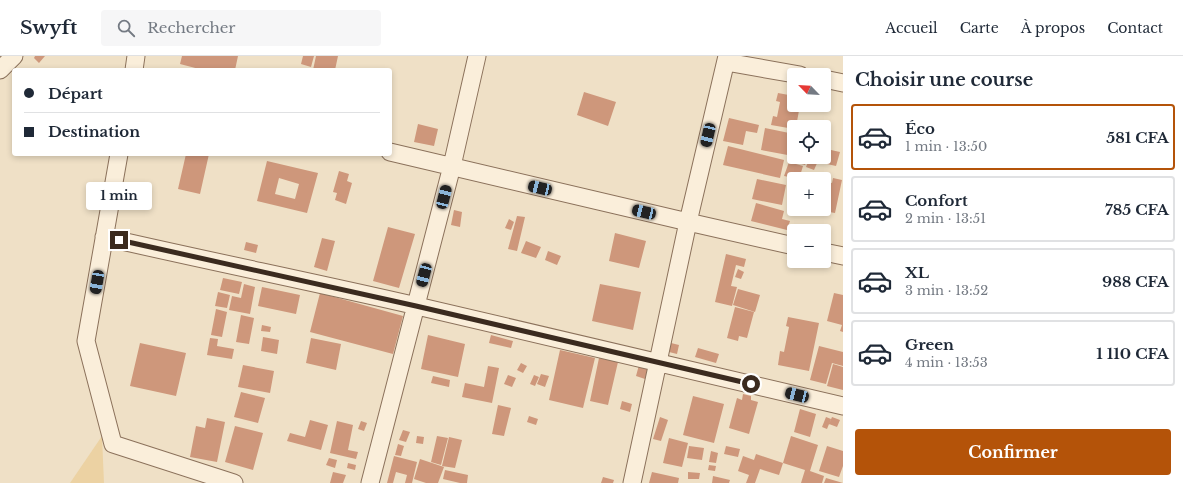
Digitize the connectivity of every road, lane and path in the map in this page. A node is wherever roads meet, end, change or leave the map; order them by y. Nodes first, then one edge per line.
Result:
1 (14, 56) edge
2 (136, 56) edge
3 (477, 56) edge
4 (726, 59) edge
5 (134, 68) edge
6 (0, 70) edge
7 (787, 72) edge
8 (831, 80) edge
9 (843, 83) edge
10 (392, 152) edge
11 (119, 156) edge
12 (452, 166) junction
13 (688, 222) junction
14 (104, 237) junction
15 (787, 244) edge
16 (831, 253) edge
17 (843, 256) edge
18 (416, 306) junction
19 (658, 362) junction
20 (843, 406) edge
21 (234, 483) edge
22 (370, 483) edge
23 (632, 483) edge

1 - 6 street
2 - 5 street
3 - 12 street
4 - 7 street
4 - 13 street
8 - 9 street
10 - 12 street
11 - 14 street
12 - 13 street
12 - 18 street
13 - 15 street
13 - 19 street
14 - 18 street
14 - 21 street
16 - 17 street
18 - 19 street
18 - 22 street
19 - 20 street
19 - 23 street

